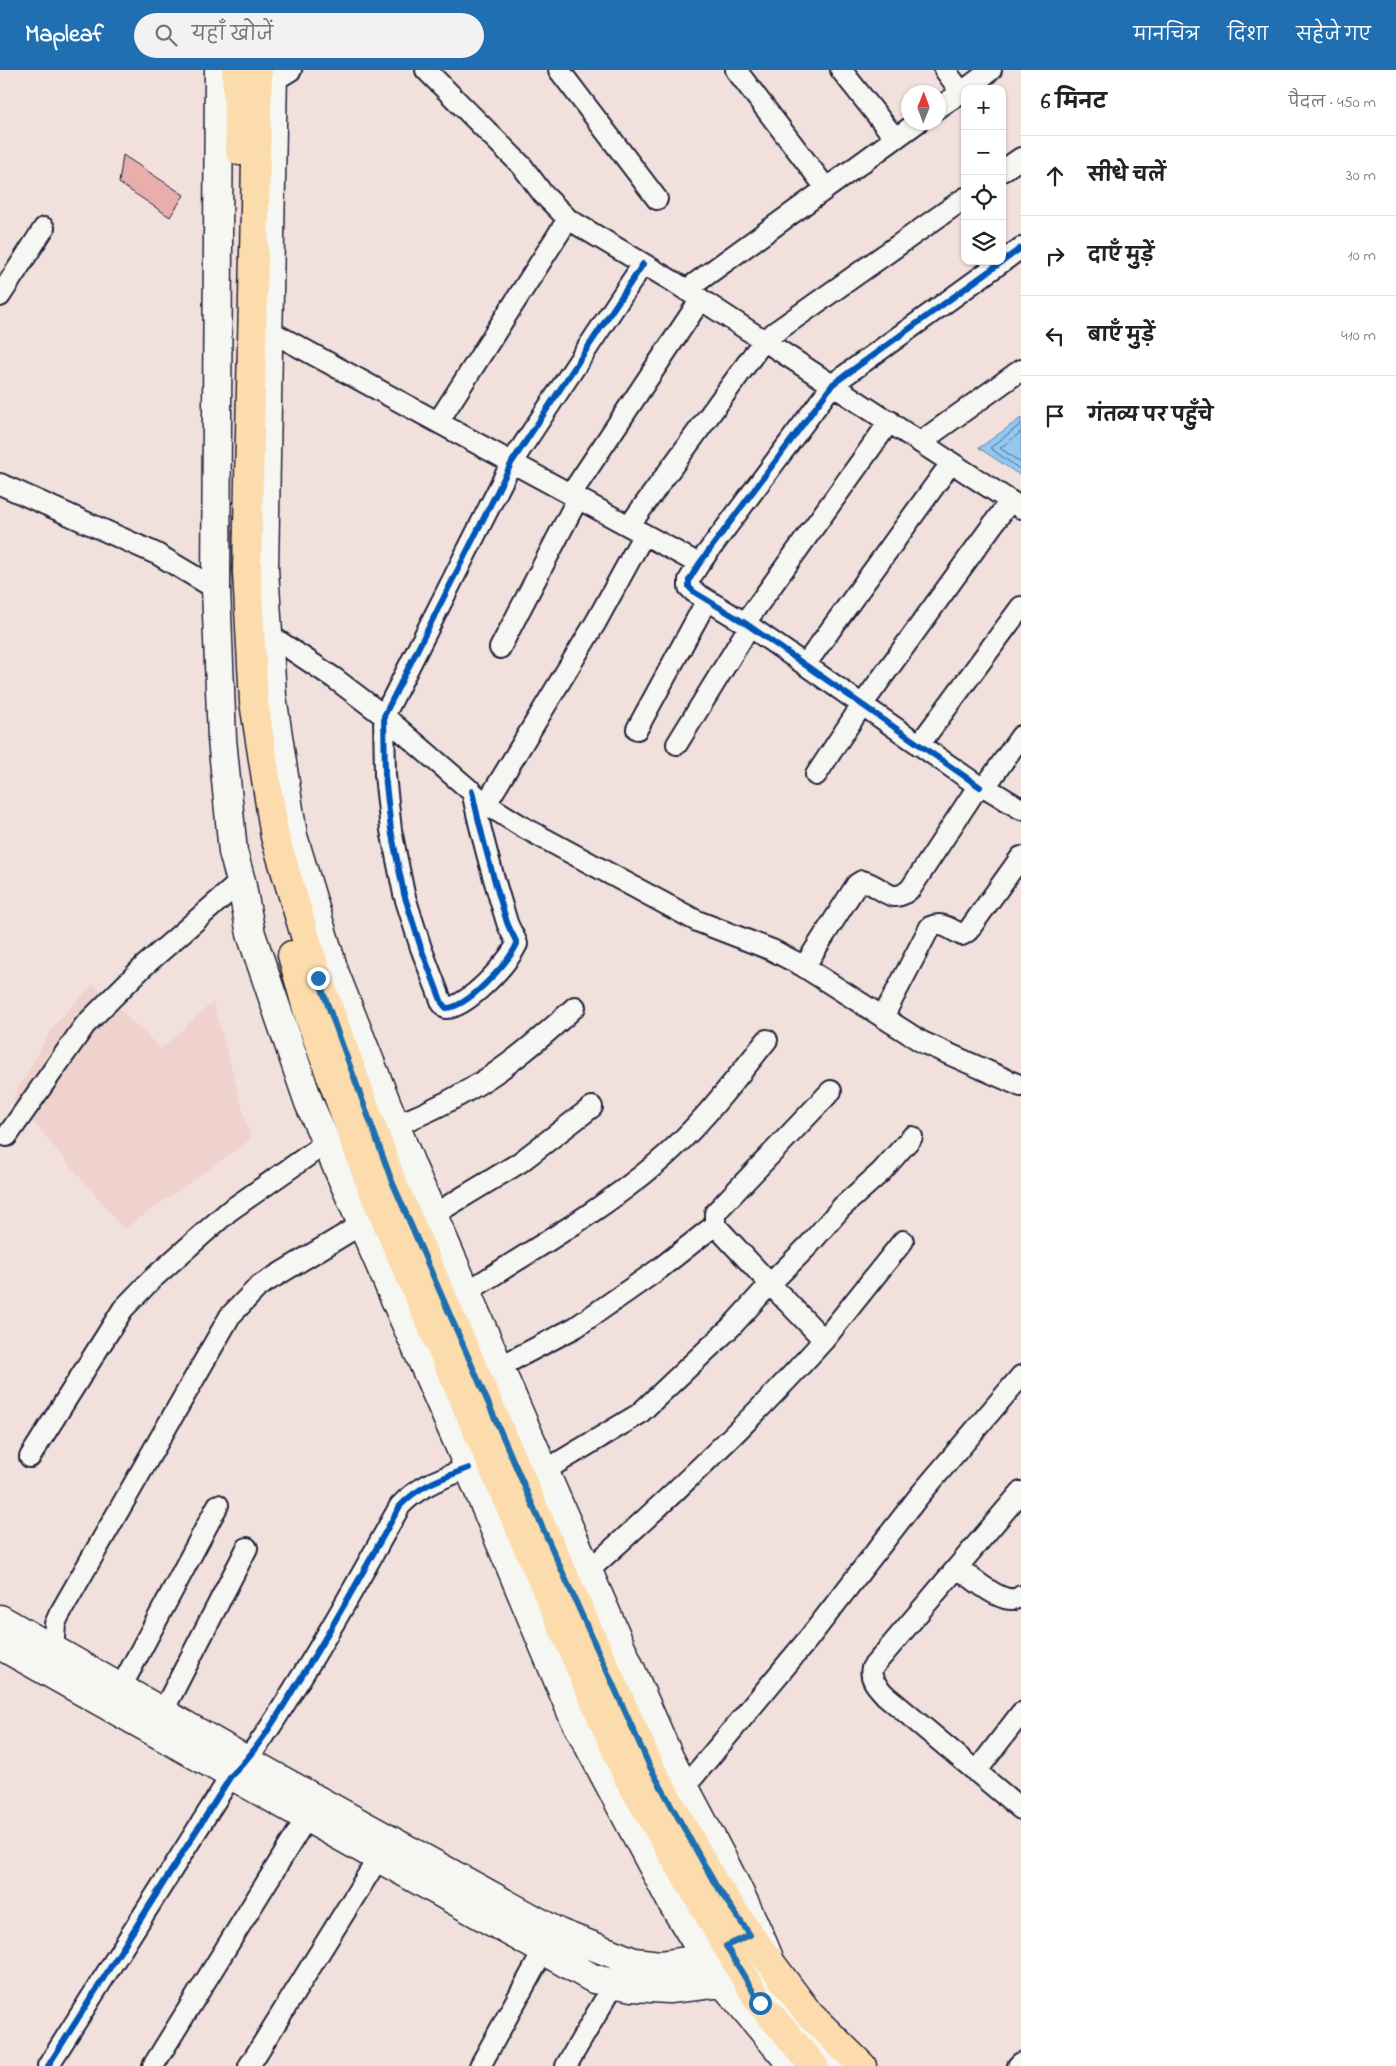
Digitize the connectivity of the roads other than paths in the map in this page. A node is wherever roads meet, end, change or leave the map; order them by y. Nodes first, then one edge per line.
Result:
1 (218, 70) edge
2 (236, 70) edge
3 (426, 70) edge
4 (558, 70) edge
5 (736, 70) edge
6 (841, 70) edge
7 (945, 70) edge
8 (991, 70) edge
9 (274, 73) edge
10 (971, 85) edge
11 (961, 87) edge
12 (961, 92) edge
13 (946, 102) edge
14 (906, 130) edge
15 (895, 138) junction
16 (1021, 158) edge
17 (1006, 168) edge
18 (826, 188) junction
19 (657, 199) dead end
20 (961, 201) edge
21 (568, 219) junction
22 (44, 228) dead end
23 (1021, 248) edge
24 (643, 264) junction
25 (694, 294) junction
26 (0, 296) edge
27 (268, 330) junction
28 (764, 340) junction
29 (1021, 370) edge
30 (833, 384) junction
31 (890, 421) junction
32 (438, 422) junction
33 (922, 442) junction
34 (512, 462) junction
35 (952, 463) junction
36 (0, 484) edge
37 (574, 496) junction
38 (1016, 504) edge
39 (636, 530) junction
40 (699, 564) junction
41 (216, 590) junction
42 (707, 600) junction
43 (1021, 607) edge
44 (747, 625) junction
45 (268, 634) junction
46 (500, 648) dead end
47 (805, 665) junction
48 (862, 705) junction
49 (384, 716) junction
50 (637, 729) dead end
51 (1021, 736) edge
52 (677, 744) dead end
53 (919, 745) junction
54 (816, 775) dead end
55 (983, 787) junction
56 (479, 797) junction
57 (1021, 808) edge
58 (1021, 857) edge
59 (242, 881) junction
60 (804, 967) junction
61 (575, 1007) dead end
62 (883, 1017) junction
63 (767, 1040) dead end
64 (1021, 1086) edge
65 (831, 1091) dead end
66 (592, 1107) dead end
67 (396, 1125) junction
68 (6, 1136) dead end
69 (912, 1137) dead end
70 (326, 1143) junction
71 (433, 1215) junction
72 (362, 1224) junction
73 (714, 1225) junction
74 (903, 1241) dead end
75 (770, 1284) junction
76 (467, 1292) junction
77 (824, 1340) junction
78 (499, 1367) junction
79 (1021, 1376) edge
80 (30, 1456) dead end
81 (469, 1468) junction
82 (544, 1471) junction
83 (1021, 1492) edge
84 (218, 1505) dead end
85 (247, 1548) dead end
86 (958, 1568) junction
87 (588, 1571) junction
88 (1021, 1596) edge
89 (0, 1619) edge
90 (0, 1645) edge
91 (53, 1650) junction
92 (120, 1688) junction
93 (162, 1712) junction
94 (1021, 1713) edge
95 (239, 1768) junction
96 (976, 1772) junction
97 (684, 1788) junction
98 (1021, 1809) edge
99 (307, 1817) junction
100 (378, 1857) junction
101 (727, 1946) junction
102 (544, 1950) junction
103 (575, 1954) junction
104 (748, 1970) junction
105 (614, 1984) junction
106 (848, 2061) edge
107 (1021, 2063) edge
108 (48, 2066) edge
109 (153, 2066) edge
110 (249, 2066) edge
111 (480, 2066) edge
112 (566, 2066) edge
113 (793, 2066) edge
114 (814, 2066) edge
115 (870, 2066) edge
116 (1018, 2066) edge

1 - 41 main road
2 - 101 main road
3 - 21 street
4 - 19 street
5 - 18 street
6 - 15 street
7 - 11 street
8 - 10 street
9 - 27 main road
9 - 101 main road
12 - 13 street
14 - 15 street
15 - 18 street
16 - 17 street
18 - 25 street
20 - 28 street
21 - 24 street
21 - 32 street
22 - 26 street
23 - 30 street
24 - 25 street
24 - 34 street
25 - 28 street
25 - 37 street
27 - 32 street
27 - 45 main road
28 - 30 street
28 - 39 street
29 - 33 street
30 - 31 street
30 - 40 street
31 - 33 street
31 - 44 street
32 - 34 street
33 - 35 street
34 - 37 street
34 - 49 street
35 - 38 street
35 - 47 street
36 - 41 street
37 - 39 street
37 - 46 street
38 - 48 street
39 - 40 street
39 - 56 street
40 - 42 street
41 - 59 main road
42 - 44 street
42 - 50 street
43 - 53 street
44 - 47 street
44 - 52 street
45 - 49 street
45 - 67 main road
47 - 48 street
48 - 53 street
48 - 54 street
49 - 56 street
49 - 56 street
51 - 55 street
53 - 55 street
55 - 57 street
55 - 60 street
56 - 60 street
58 - 62 street
59 - 68 street
59 - 70 main road
60 - 62 street
61 - 67 street
62 - 64 street
63 - 76 street
65 - 73 street
66 - 71 street
67 - 71 main road
69 - 75 street
70 - 72 main road
70 - 80 street
71 - 76 main road
72 - 81 main road
72 - 91 street
73 - 75 street
73 - 78 street
74 - 77 street
75 - 77 street
75 - 82 street
76 - 78 main road
77 - 87 street
78 - 82 main road
79 - 97 street
81 - 95 street
81 - 101 main road
82 - 87 main road
83 - 86 street
84 - 92 street
85 - 93 street
86 - 88 street
86 - 96 street
87 - 97 main road
89 - 91 main road
90 - 95 main road
91 - 92 main road
92 - 93 main road
93 - 95 main road
94 - 96 street
95 - 99 main road
95 - 103 main road
95 - 108 street
96 - 98 street
97 - 104 main road
99 - 100 main road
99 - 109 street
100 - 102 main road
100 - 110 street
101 - 103 main road
101 - 104 main road
101 - 104 main road
102 - 103 main road
102 - 111 street
103 - 105 main road
104 - 105 main road
104 - 106 main road
104 - 106 street
104 - 113 main road
104 - 114 main road
105 - 112 street
106 - 115 main road
107 - 116 street

